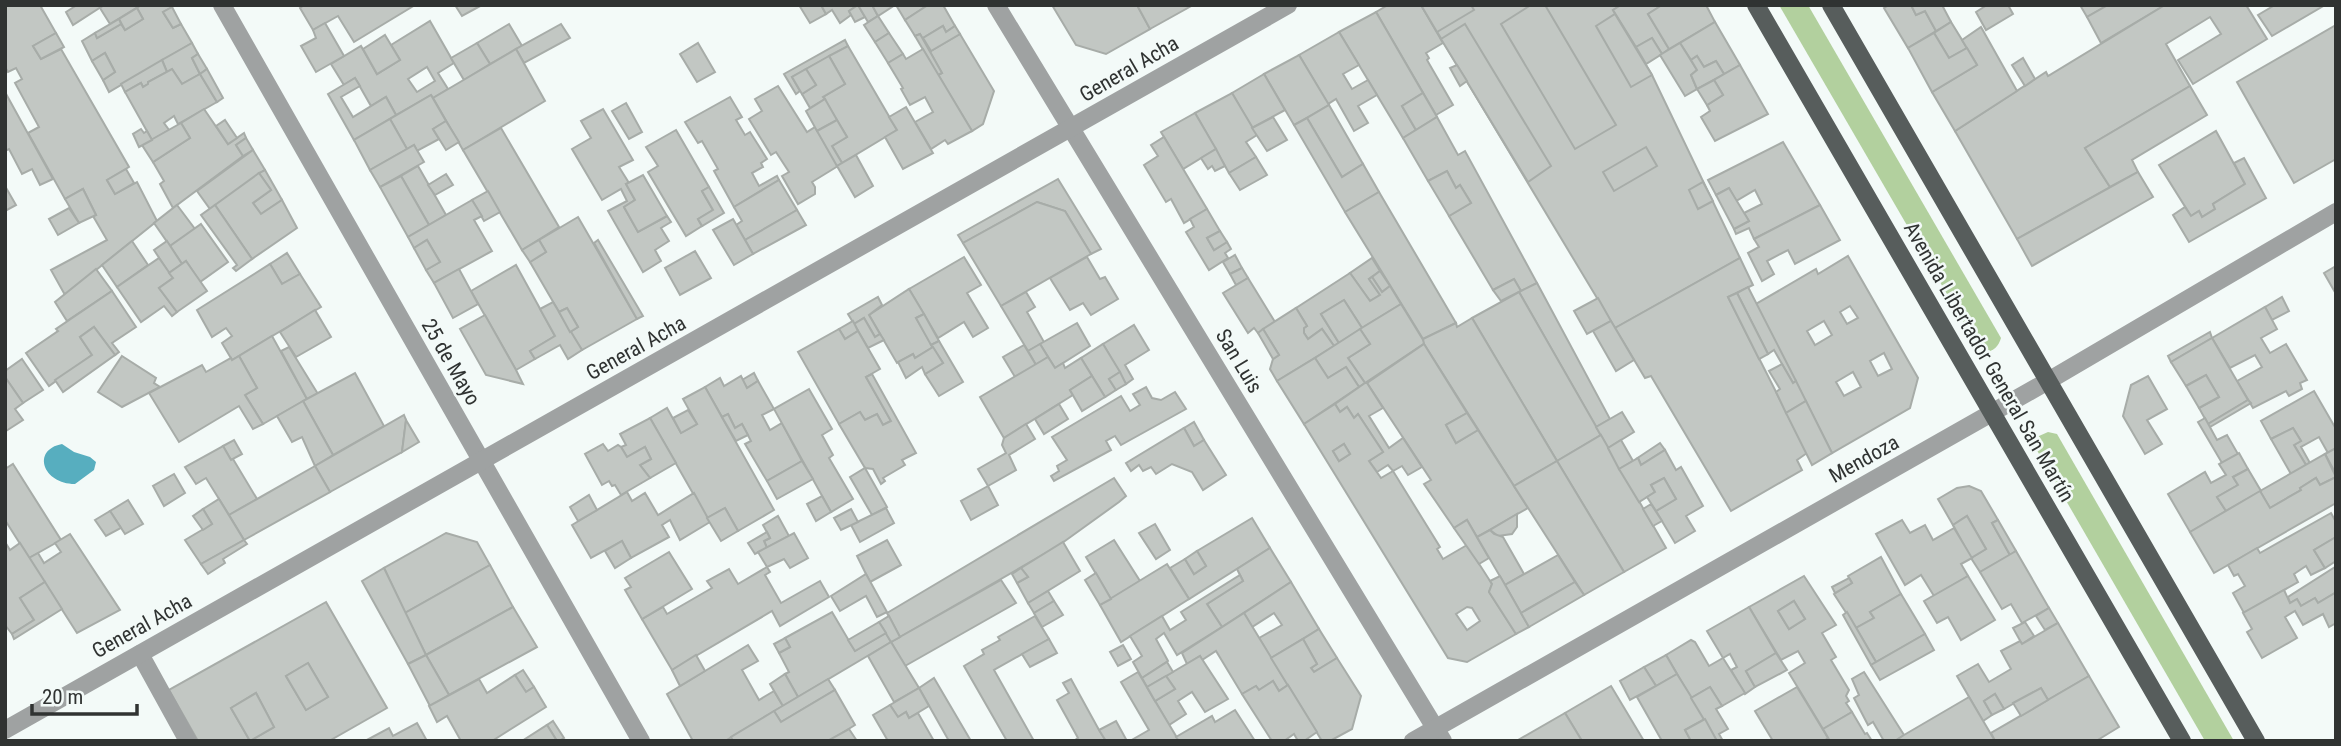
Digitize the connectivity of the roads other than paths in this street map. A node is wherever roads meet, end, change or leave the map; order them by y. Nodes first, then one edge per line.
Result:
1 (222, 5) edge
2 (996, 5) edge
3 (1289, 5) edge
4 (1756, 5) edge
5 (1831, 5) edge
6 (1071, 128) junction
7 (2336, 212) edge
8 (2049, 381) junction
9 (1992, 413) junction
10 (481, 461) junction
11 (140, 654) junction
12 (5, 730) edge
13 (1439, 734) edge
14 (188, 741) edge
15 (640, 741) edge
16 (1413, 741) edge
17 (2182, 741) edge
18 (2256, 741) edge

1 - 10 street, 25 de Mayo
2 - 6 street, San Luis
3 - 6 street, General Acha
4 - 9 main road, Avenida Libertador General San Martín
5 - 8 main road, Avenida Libertador General San Martín
6 - 10 street, General Acha
6 - 13 street, San Luis
7 - 8 street, Mendoza
8 - 9 street, Mendoza
8 - 18 main road, Avenida Libertador General San Martín
9 - 13 street, Mendoza
9 - 17 main road, Avenida Libertador General San Martín
10 - 11 street, General Acha
10 - 15 street, 25 de Mayo
11 - 12 street, General Acha
11 - 14 street
13 - 16 street, Mendoza

